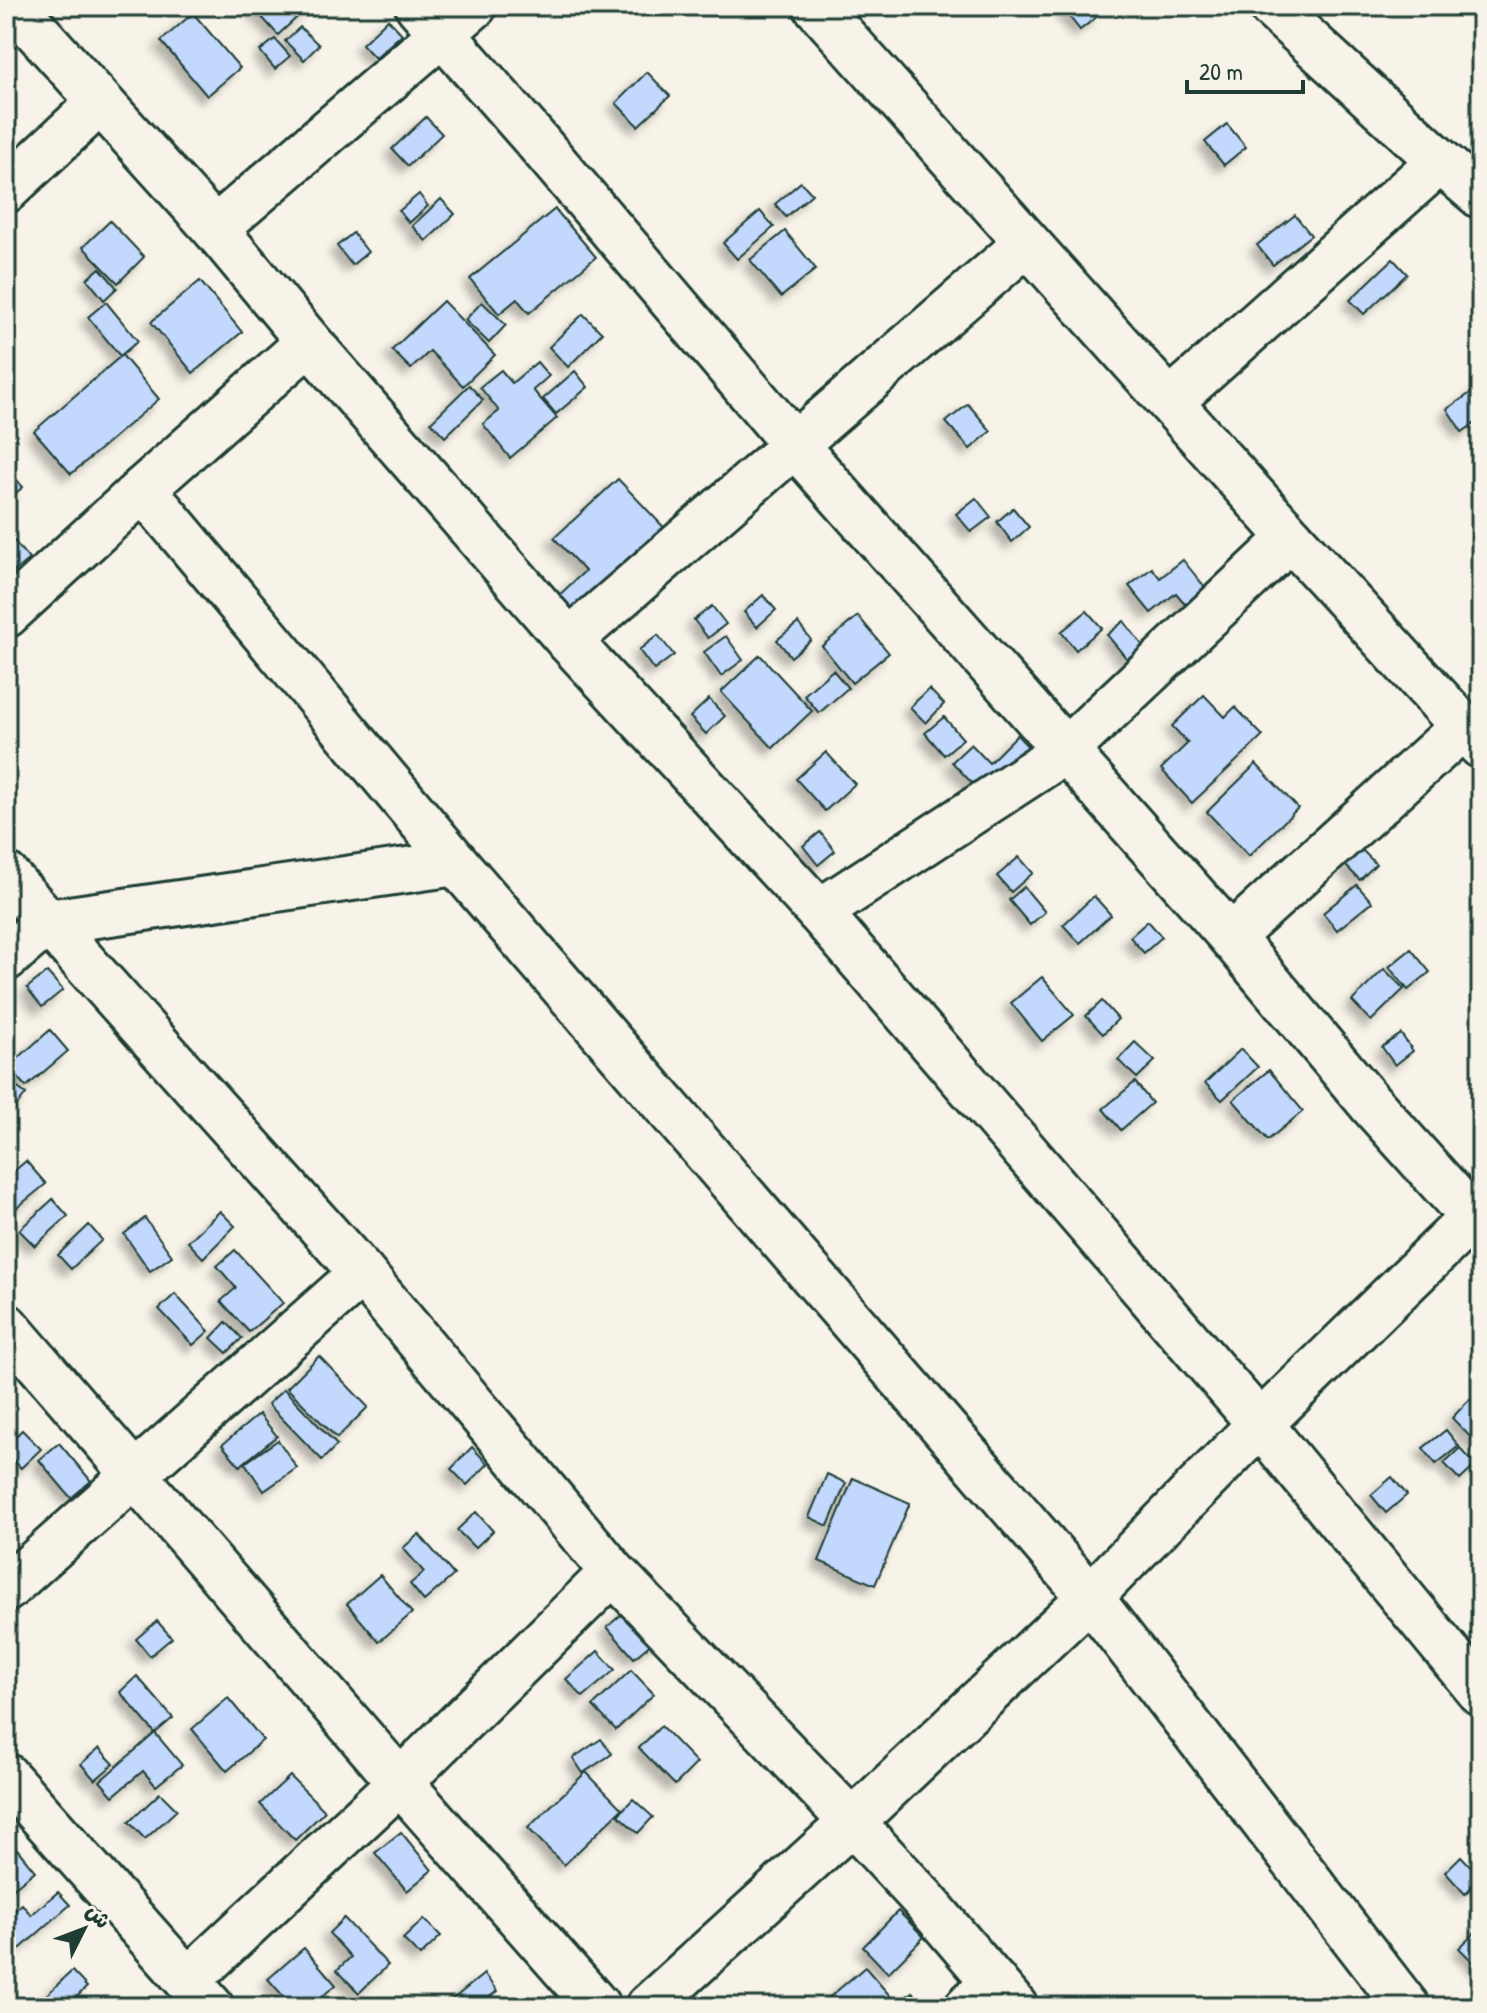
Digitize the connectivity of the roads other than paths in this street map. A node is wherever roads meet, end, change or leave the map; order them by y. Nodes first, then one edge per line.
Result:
1 (14, 6) edge
2 (474, 6) edge
3 (816, 6) edge
4 (1271, 6) edge
5 (430, 20) edge
6 (99, 103) junction
7 (1440, 161) junction
8 (6, 190) edge
9 (1481, 196) edge
10 (215, 229) junction
11 (1027, 243) junction
12 (309, 342) junction
13 (1170, 402) junction
14 (794, 444) junction
15 (143, 489) junction
16 (1291, 538) junction
17 (6, 615) edge
18 (569, 641) junction
19 (1472, 737) edge
20 (1065, 751) junction
21 (456, 863) junction
22 (6, 875) edge
23 (819, 912) junction
24 (48, 922) junction
25 (1231, 937) junction
26 (6, 958) edge
27 (1476, 1213) edge
28 (362, 1273) junction
29 (6, 1326) edge
30 (1260, 1424) junction
31 (135, 1474) junction
32 (613, 1572) junction
33 (6, 1589) edge
34 (1090, 1597) junction
35 (1481, 1693) edge
36 (400, 1782) junction
37 (11, 1792) edge
38 (852, 1822) junction
39 (199, 1994) edge
40 (992, 1999) edge
41 (598, 2007) edge
42 (648, 2007) edge
43 (1407, 2007) edge

1 - 6 street
2 - 5 street
3 - 11 street
4 - 7 street
5 - 10 street
5 - 14 street
6 - 8 street
6 - 10 street
7 - 9 street
7 - 13 street
10 - 12 street
11 - 13 street
11 - 14 street
12 - 15 street
12 - 18 street
13 - 16 street
14 - 18 street
14 - 20 street
15 - 17 street
15 - 21 street
16 - 19 street
16 - 20 street
18 - 23 street
19 - 25 street
20 - 23 street
20 - 25 street
21 - 24 street
21 - 34 street
22 - 24 street
23 - 30 street
24 - 26 street
24 - 28 street
25 - 27 street
27 - 30 street
28 - 31 street
28 - 32 street
29 - 31 street
30 - 34 street
30 - 35 street
31 - 33 street
31 - 36 street
32 - 36 street
32 - 38 street
34 - 38 street
34 - 43 street
36 - 39 street
36 - 41 street
37 - 39 street
38 - 40 street
38 - 42 street

